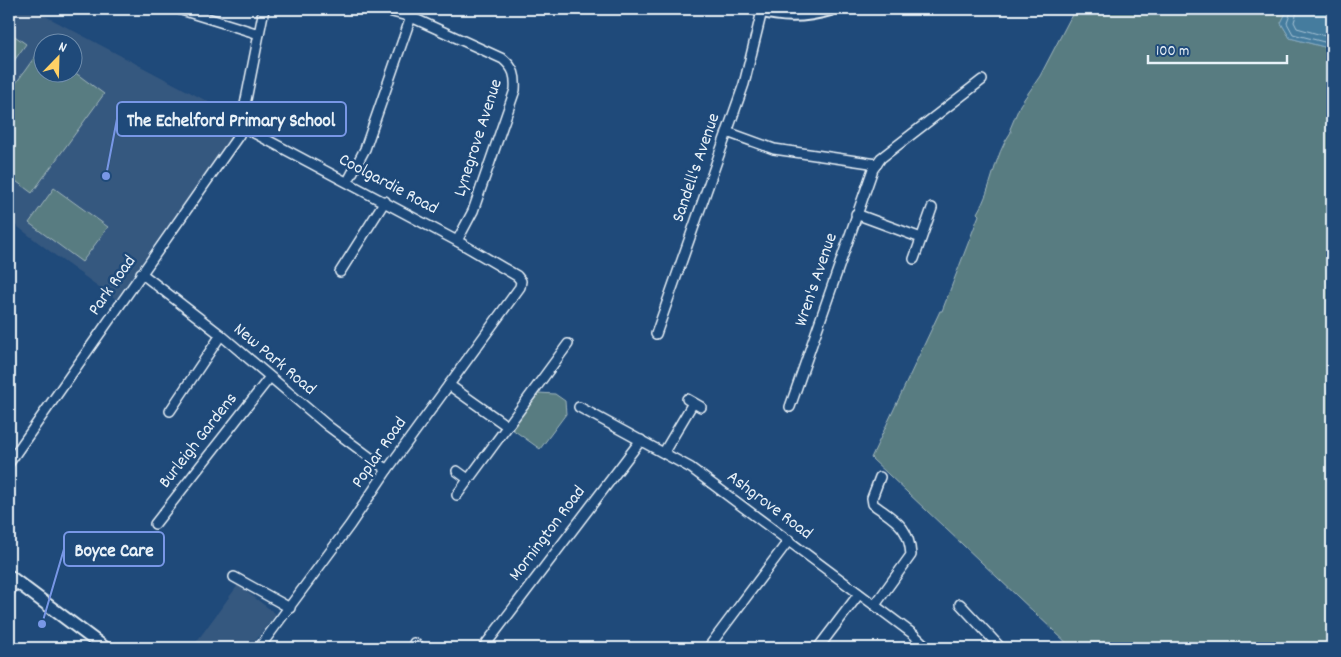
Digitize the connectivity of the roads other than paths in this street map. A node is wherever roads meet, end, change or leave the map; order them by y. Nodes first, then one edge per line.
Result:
1 (178, 9) edge
2 (264, 9) edge
3 (381, 9) edge
4 (830, 9) edge
5 (760, 10) edge
6 (411, 17) junction
7 (259, 34) junction
8 (982, 80) dead end
9 (241, 126) junction
10 (727, 132) junction
11 (877, 164) junction
12 (348, 181) junction
13 (385, 201) junction
14 (932, 208) dead end
15 (856, 214) junction
16 (921, 238) junction
17 (457, 240) junction
18 (914, 259) dead end
19 (340, 272) dead end
20 (141, 273) junction
21 (516, 276) joint
22 (656, 334) dead end
23 (220, 335) junction
24 (568, 344) dead end
25 (270, 377) junction
26 (449, 385) junction
27 (694, 403) dead end
28 (579, 407) dead end
29 (790, 407) dead end
30 (170, 411) dead end
31 (507, 426) junction
32 (641, 440) junction
33 (664, 452) junction
34 (9, 463) edge
35 (387, 470) junction
36 (457, 471) dead end
37 (880, 477) dead end
38 (468, 479) junction
39 (457, 494) dead end
40 (155, 524) dead end
41 (789, 540) junction
42 (234, 577) dead end
43 (12, 579) edge
44 (9, 592) edge
45 (860, 594) junction
46 (960, 604) dead end
47 (875, 605) junction
48 (290, 608) junction
49 (105, 648) edge
50 (260, 648) edge
51 (483, 648) edge
52 (708, 648) edge
53 (818, 648) edge
54 (928, 648) edge
55 (1001, 648) edge

1 - 7 street
2 - 7 street, Park Road
3 - 6 street, Lynegrove Avenue
4 - 5 main road
5 - 10 street, Sandell's Avenue
6 - 12 street
6 - 17 street, Lynegrove Avenue
7 - 9 street, Park Road
8 - 11 street, Wren's Avenue
9 - 12 street, Coolgardie Road
9 - 20 street, Park Road
10 - 11 street
10 - 22 street, Sandell's Avenue
11 - 15 street, Wren's Avenue
12 - 13 street, Coolgardie Road
13 - 17 street, Coolgardie Road
13 - 19 street
14 - 16 street
15 - 16 street
15 - 29 street, Wren's Avenue
16 - 18 street
17 - 21 street, Coolgardie Road
20 - 23 street, New Park Road
20 - 34 street, Park Road
21 - 26 street, Poplar Road
23 - 25 street, New Park Road
23 - 30 street
24 - 31 street
25 - 35 street, New Park Road
25 - 40 street, Burleigh Gardens
26 - 31 street
26 - 35 street, Poplar Road
27 - 33 street
28 - 32 street, Ashgrove Road
31 - 38 street
32 - 33 street, Ashgrove Road
32 - 51 street, Mornington Road
33 - 41 street, Ashgrove Road
35 - 48 street, Poplar Road
36 - 38 street
37 - 47 street
38 - 39 street
41 - 45 street, Ashgrove Road
41 - 52 street
42 - 48 street
43 - 44 street
43 - 49 street
45 - 47 street, Ashgrove Road
45 - 53 street
46 - 55 street
47 - 54 street, Ashgrove Road
48 - 50 street, Poplar Road

